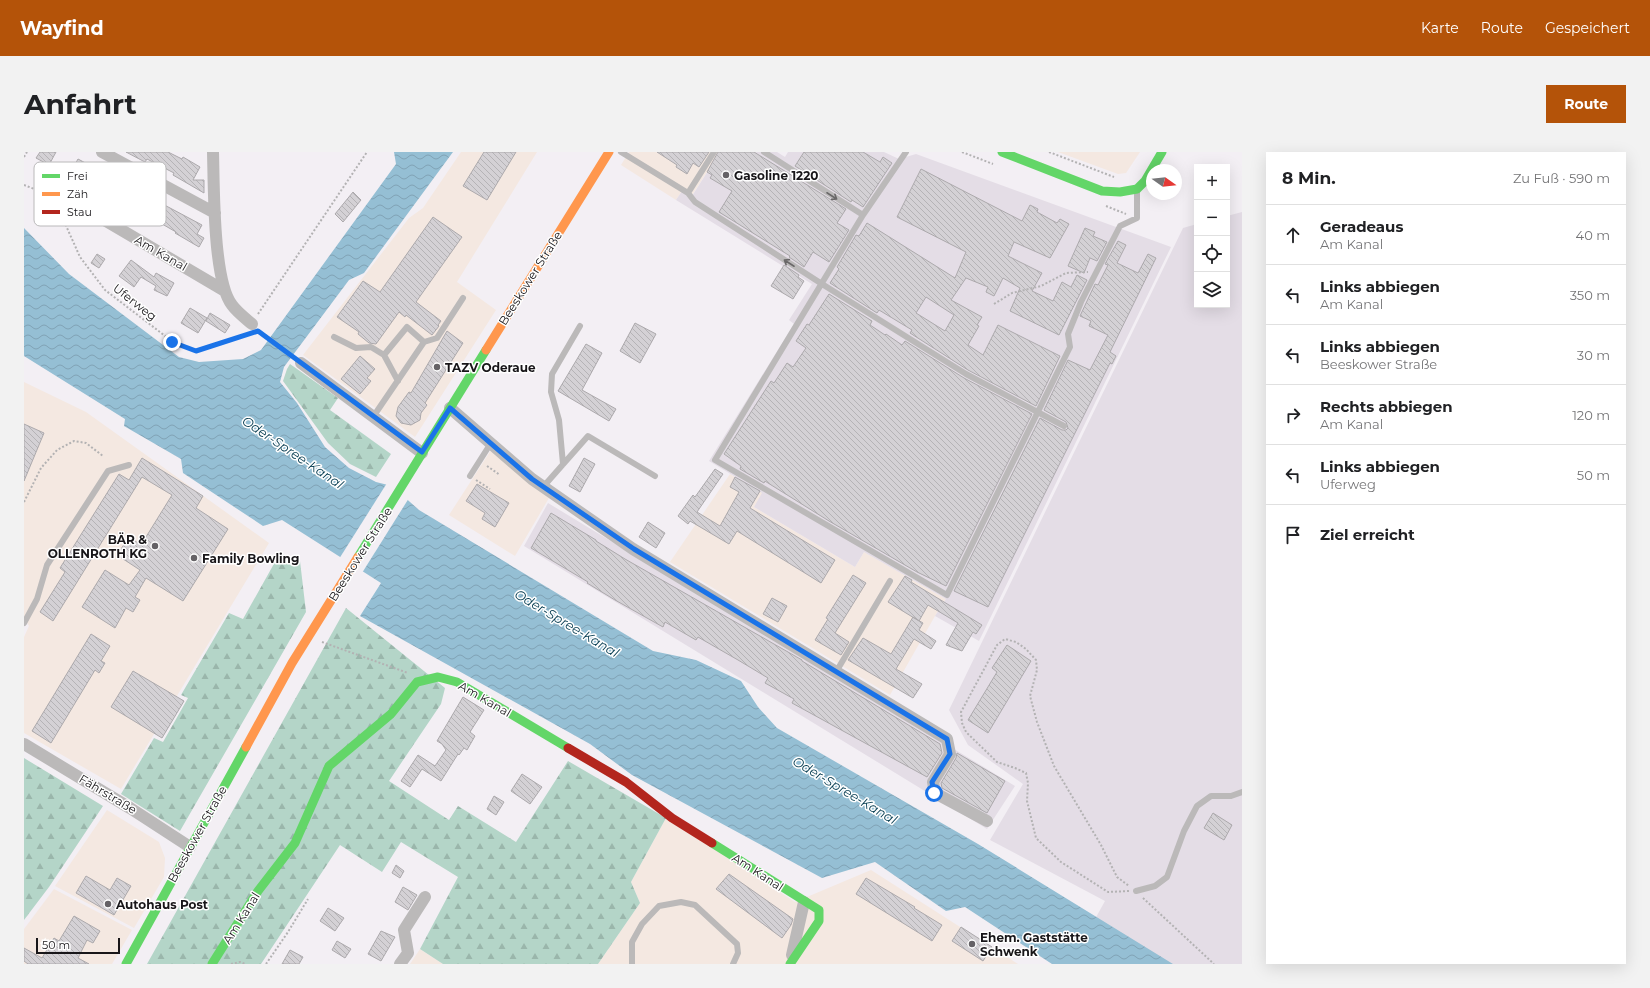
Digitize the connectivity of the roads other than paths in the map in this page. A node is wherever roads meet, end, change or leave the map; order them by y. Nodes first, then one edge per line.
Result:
1 (102, 152) edge
2 (213, 152) edge
3 (609, 152) edge
4 (621, 152) edge
5 (714, 152) edge
6 (764, 152) edge
7 (906, 152) edge
8 (1002, 152) edge
9 (1162, 152) edge
10 (121, 162) edge
11 (166, 187) edge
12 (1137, 189) junction
13 (688, 193) junction
14 (215, 213) junction
15 (863, 215) junction
16 (115, 226) edge
17 (822, 284) junction
18 (225, 291) junction
19 (463, 298) dead end
20 (580, 326) dead end
21 (254, 330) road end
22 (334, 337) dead end
23 (424, 342) junction
24 (384, 355) junction
25 (301, 363) road end
26 (398, 381) junction
27 (450, 408) junction
28 (1037, 412) junction
29 (373, 417) junction
30 (1064, 426) dead end
31 (491, 443) junction
32 (422, 452) junction
33 (563, 464) junction
34 (129, 465) dead end
35 (470, 476) road end
36 (655, 476) dead end
37 (543, 487) junction
38 (890, 581) dead end
39 (24, 623) edge
40 (836, 672) junction
41 (24, 744) edge
42 (1242, 792) edge
43 (987, 820) dead end
44 (190, 847) junction
45 (1136, 891) road end
46 (425, 897) dead end
47 (804, 902) junction
48 (126, 964) edge
49 (212, 964) edge
50 (400, 964) edge
51 (632, 964) edge
52 (733, 964) edge
53 (790, 964) edge

1 - 10 street
2 - 14 street
3 - 27 street, Beeskower Straße
4 - 13 lane
5 - 13 lane
6 -> 15 lane
7 - 15 lane
8 - 12 street
9 - 12 street
11 - 14 street
12 - 28 lane
17 -> 13 lane
14 - 18 street
15 - 17 lane
16 - 18 street, Am Kanal
17 - 28 lane
17 - 28 lane
18 - 21 street
19 - 23 lane
20 - 33 lane
22 - 24 lane
23 - 24 lane
23 - 26 lane
24 - 26 lane
25 - 29 street
26 - 29 lane
27 - 31 street
27 - 32 street, Beeskower Straße
28 - 30 lane
29 - 32 street
31 - 35 lane
31 - 37 street
32 - 44 street, Beeskower Straße
33 - 36 lane
33 - 37 lane
34 - 39 lane
37 - 40 street
38 - 40 lane
40 - 43 street
41 - 44 street, Fährstraße
42 - 45 lane
44 - 48 street, Beeskower Straße
46 - 50 street
47 - 49 street, Am Kanal
47 - 53 street, Am Kanal
47 - 53 street, Am Kanal
51 - 52 lane

